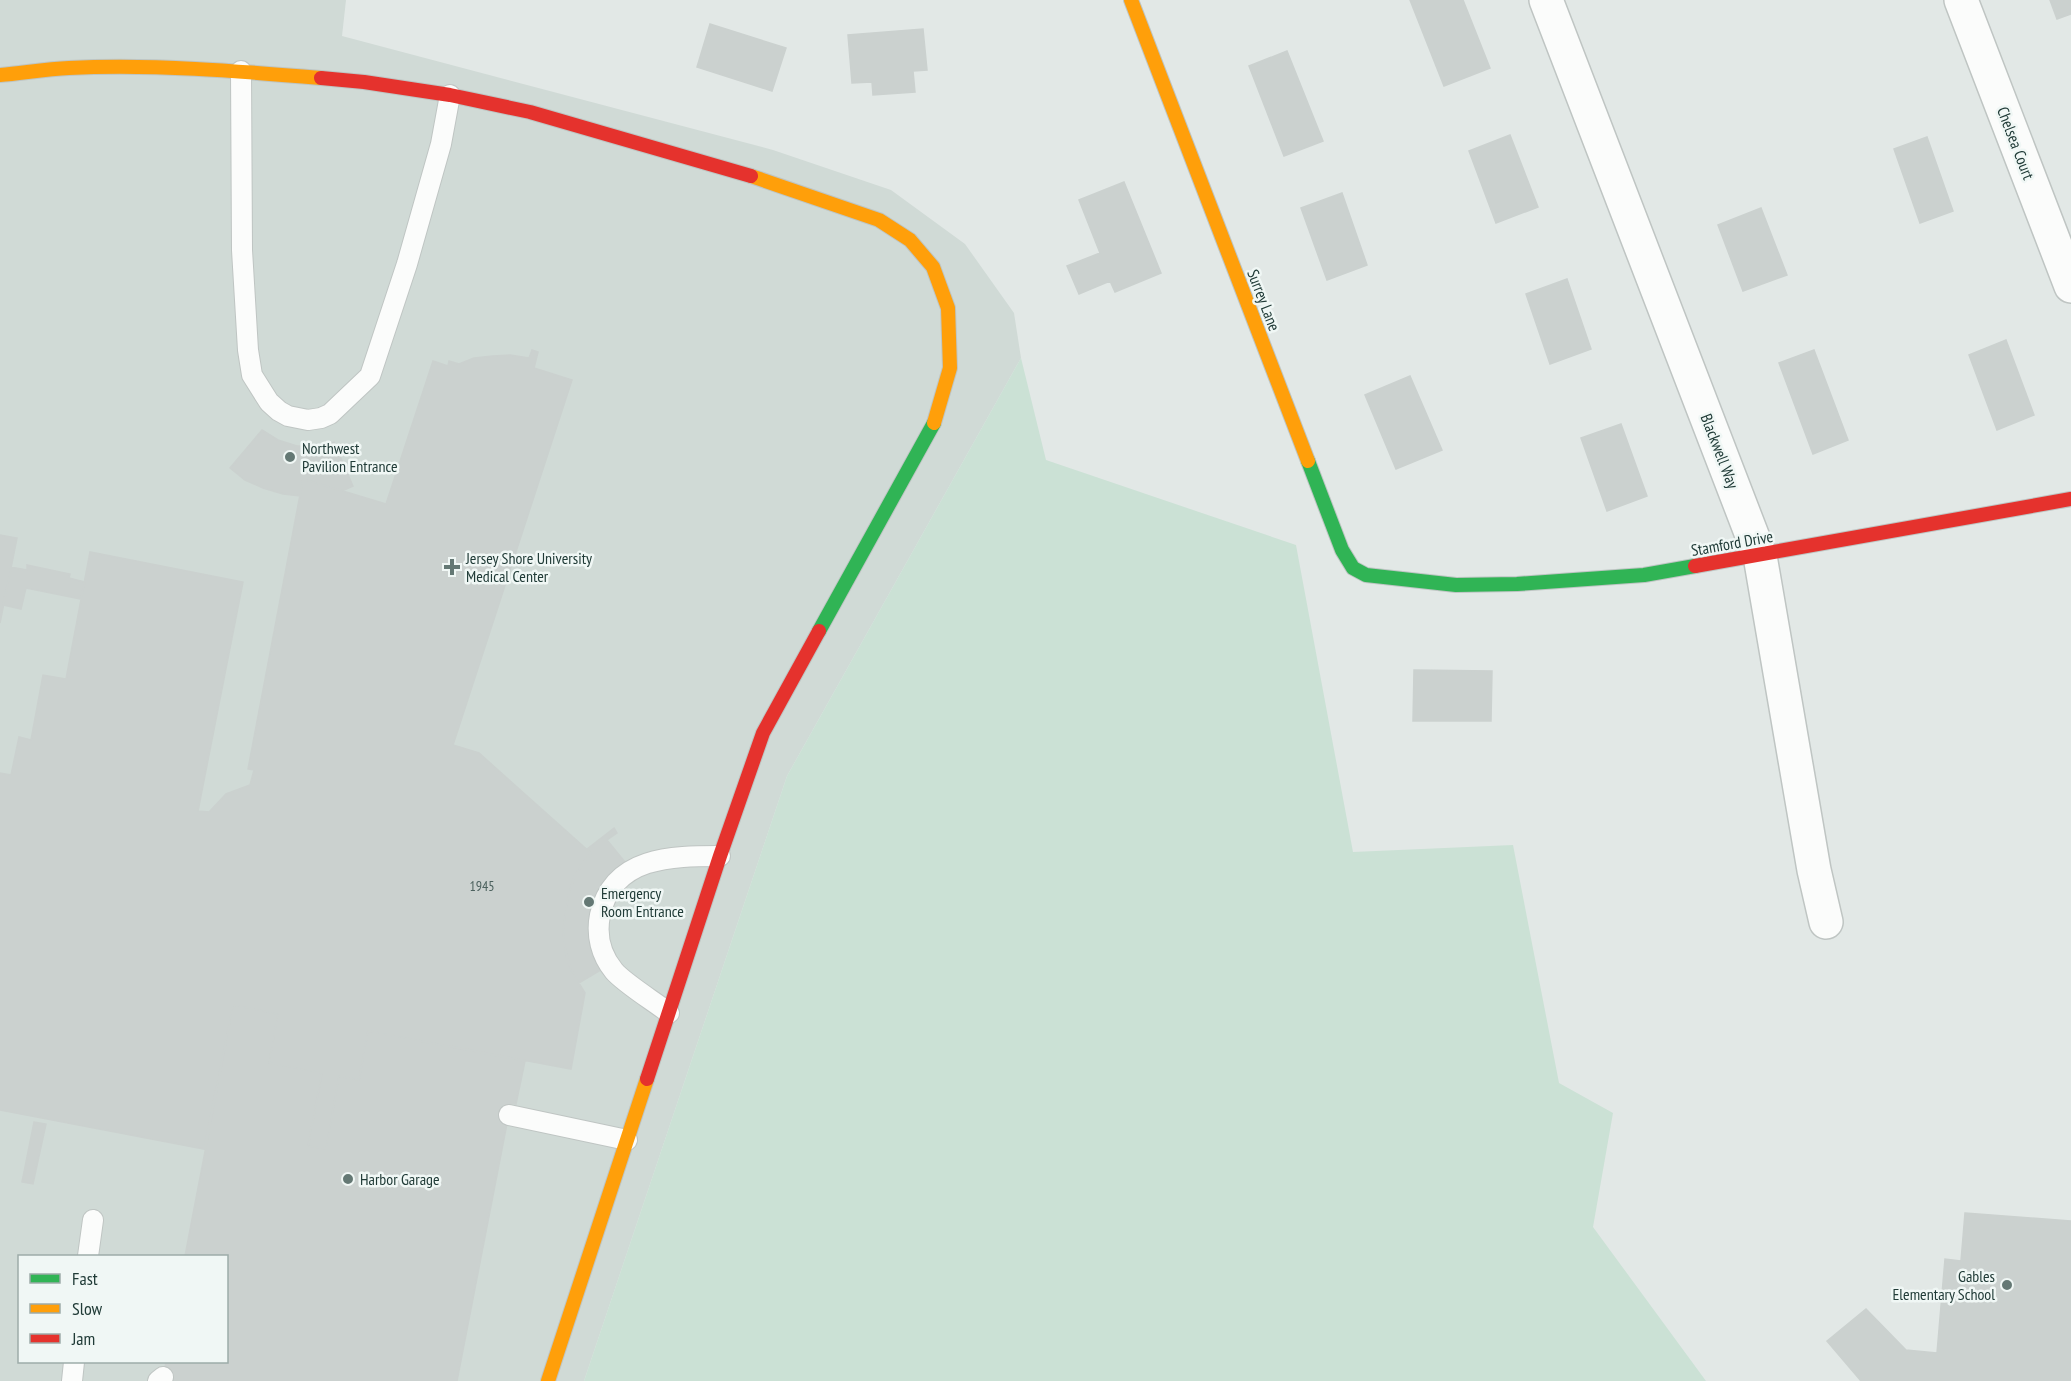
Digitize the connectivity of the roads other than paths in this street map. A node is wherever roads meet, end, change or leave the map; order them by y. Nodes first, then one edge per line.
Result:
1 (1131, 0) edge
2 (1546, 0) edge
3 (1961, 0) edge
4 (241, 71) junction
5 (0, 75) edge
6 (450, 95) junction
7 (2071, 286) edge
8 (2071, 499) edge
9 (1760, 555) junction
10 (1396, 578) joint
11 (720, 856) junction
12 (1826, 922) dead end
13 (669, 1013) junction
14 (509, 1115) dead end
15 (627, 1140) junction
16 (93, 1220) dead end
17 (88, 1255) edge
18 (74, 1363) edge
19 (72, 1381) edge
20 (548, 1381) edge

1 - 10 street, Surrey Lane
2 - 9 street, Blackwell Way
3 - 7 street, Chelsea Court
4 - 5 street
4 - 6 street
4 - 6 lane
6 - 11 street
8 - 9 street, Stamford Drive
9 - 10 street, Stamford Drive
9 - 12 street, Blackwell Way
11 - 13 street
11 - 13 lane
13 - 15 street
14 - 15 lane
15 - 20 street
16 - 17 lane
18 - 19 lane

